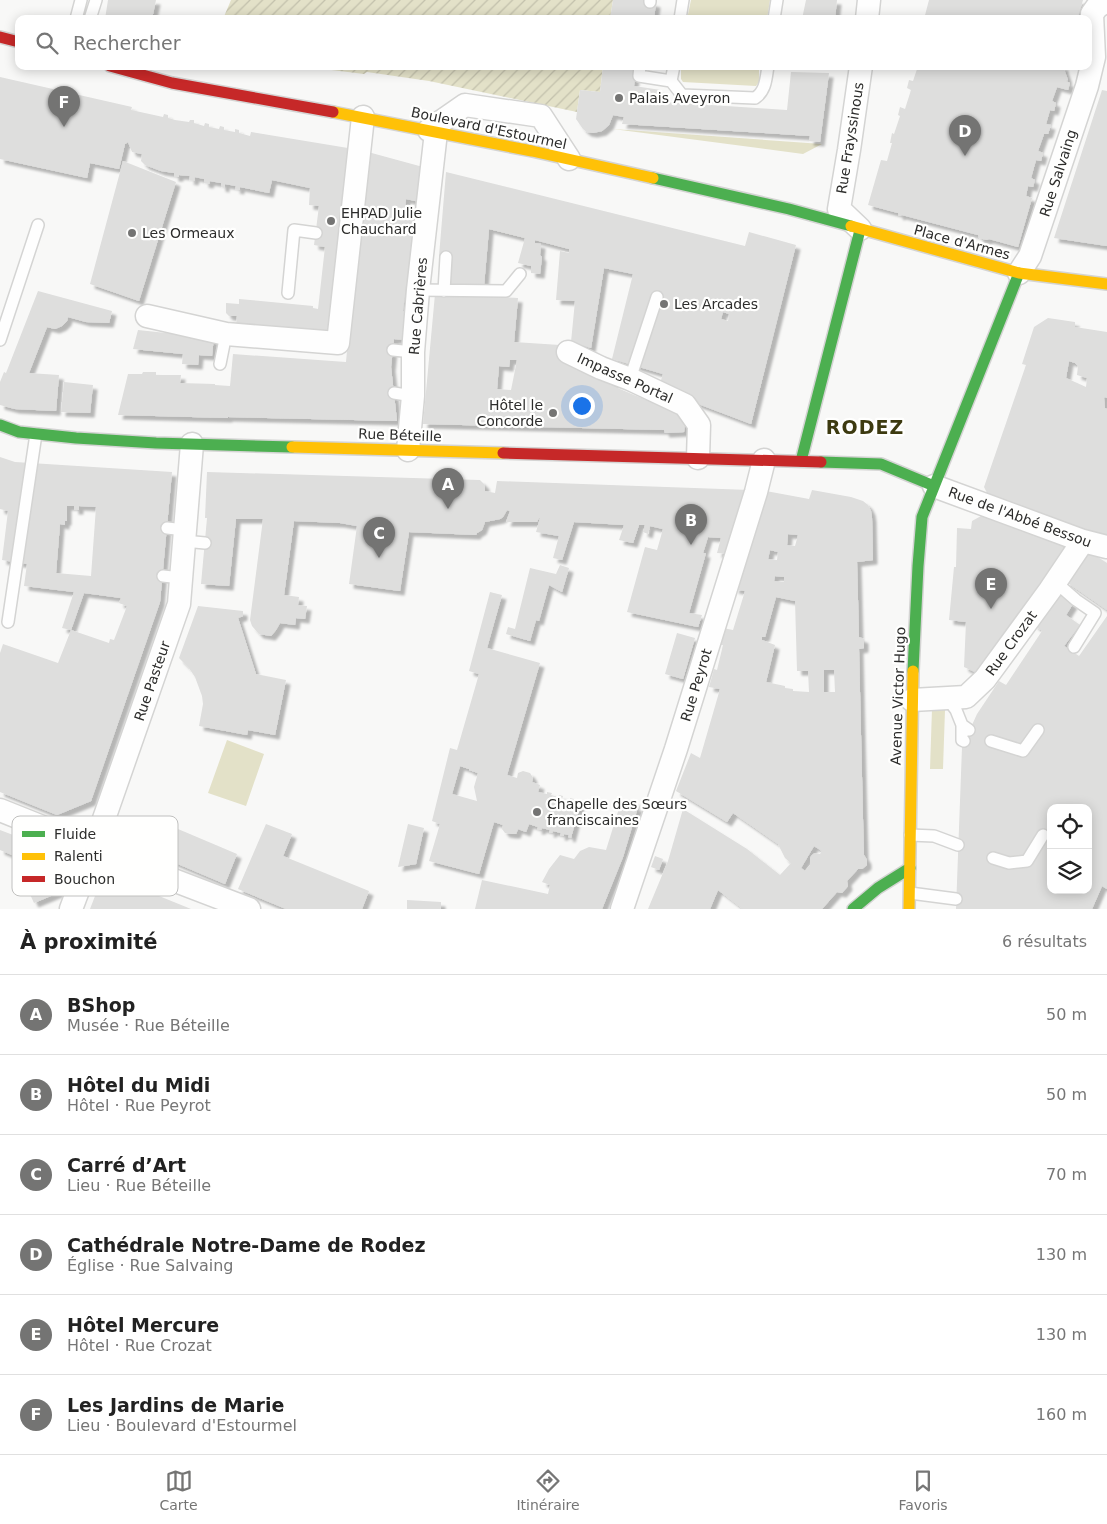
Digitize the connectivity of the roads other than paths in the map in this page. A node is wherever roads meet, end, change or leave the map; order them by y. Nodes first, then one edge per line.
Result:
1 (81, 0) edge
2 (96, 0) edge
3 (683, 0) edge
4 (777, 0) edge
5 (869, 0) edge
6 (1107, 1) edge
7 (77, 15) edge
8 (91, 15) edge
9 (681, 15) edge
10 (775, 15) edge
11 (867, 15) edge
12 (0, 37) edge
13 (15, 41) edge
14 (125, 70) edge
15 (640, 70) edge
16 (673, 70) edge
17 (767, 70) edge
18 (860, 70) edge
19 (1099, 74) edge
20 (671, 81) junction
21 (363, 117) junction
22 (432, 131) junction
23 (569, 159) junction
24 (38, 225) dead end
25 (860, 230) junction
26 (316, 233) dead end
27 (446, 258) dead end
28 (1019, 273) junction
29 (520, 274) dead end
30 (1107, 284) edge
31 (418, 290) junction
32 (444, 291) junction
33 (288, 293) dead end
34 (658, 297) dead end
35 (147, 316) dead end
36 (226, 334) junction
37 (0, 340) edge
38 (568, 352) dead end
39 (220, 364) dead end
40 (630, 379) junction
41 (0, 426) edge
42 (36, 434) junction
43 (192, 444) junction
44 (408, 450) junction
45 (698, 458) junction
46 (764, 460) junction
47 (801, 461) junction
48 (934, 486) junction
49 (1083, 541) junction
50 (1107, 548) edge
51 (1055, 583) junction
52 (8, 622) dead end
53 (1074, 647) dead end
54 (948, 698) junction
55 (912, 700) junction
56 (1038, 730) dead end
57 (990, 741) dead end
58 (964, 742) dead end
59 (0, 810) edge
60 (15, 816) edge
61 (105, 816) edge
62 (910, 835) junction
63 (1043, 835) dead end
64 (958, 845) dead end
65 (993, 858) dead end
66 (910, 868) junction
67 (178, 882) edge
68 (910, 893) junction
69 (76, 896) edge
70 (956, 899) dead end
71 (71, 909) edge
72 (249, 909) edge
73 (622, 909) edge
74 (853, 909) edge
75 (909, 909) edge

1 - 7 lane
2 - 8 lane
3 - 9 lane
4 - 10 lane
5 - 11 street
6 - 19 street, Rue Salvaing
12 - 13 main road
14 - 21 main road, Boulevard d'Estourmel
15 - 20 lane
16 - 20 lane
17 - 20 lane
18 - 25 street, Rue Frayssinous
19 - 28 street, Rue Salvaing
21 - 22 main road, Boulevard d'Estourmel
21 - 36 street
22 - 23 main road, Boulevard d'Estourmel
22 - 23 street
22 - 31 street, Rue Cabrières
23 - 25 main road, Boulevard d'Estourmel
24 - 37 lane
25 - 28 main road, Place d'Armes
25 - 47 main road
26 - 33 lane
27 - 32 lane
28 - 30 main road
28 - 48 main road, Place d'Armes
29 - 32 lane
31 - 32 lane
31 - 44 street, Rue Cabrières
34 - 40 lane
35 - 36 street
36 - 39 lane
38 - 40 street, Impasse Portal
40 - 45 street, Impasse Portal
41 - 42 main road, Rue Béteille
42 - 43 main road, Rue Béteille
42 - 52 lane
43 - 44 main road, Rue Béteille
43 - 61 street, Rue Pasteur
44 - 45 main road, Rue Béteille
45 - 46 main road, Rue Béteille
46 - 47 main road, Rue Béteille
46 - 73 street, Rue Peyrot
47 - 48 main road
48 - 49 street, Rue de l'Abbé Bessou
48 - 55 main road, Avenue Victor Hugo
49 - 50 street, Rue de l'Abbé Bessou
49 - 51 street, Rue Crozat
51 - 53 lane
51 - 54 street, Rue Crozat
54 - 55 street, Rue Crozat
54 - 58 lane
55 - 62 main road, Avenue Victor Hugo
56 - 57 lane
59 - 60 street
62 - 64 lane
62 - 66 main road, Avenue Victor Hugo
63 - 65 lane
66 - 68 main road, Avenue Victor Hugo
66 - 74 main road
67 - 72 street
68 - 70 lane
68 - 75 main road, Avenue Victor Hugo
69 - 71 street, Rue Pasteur

